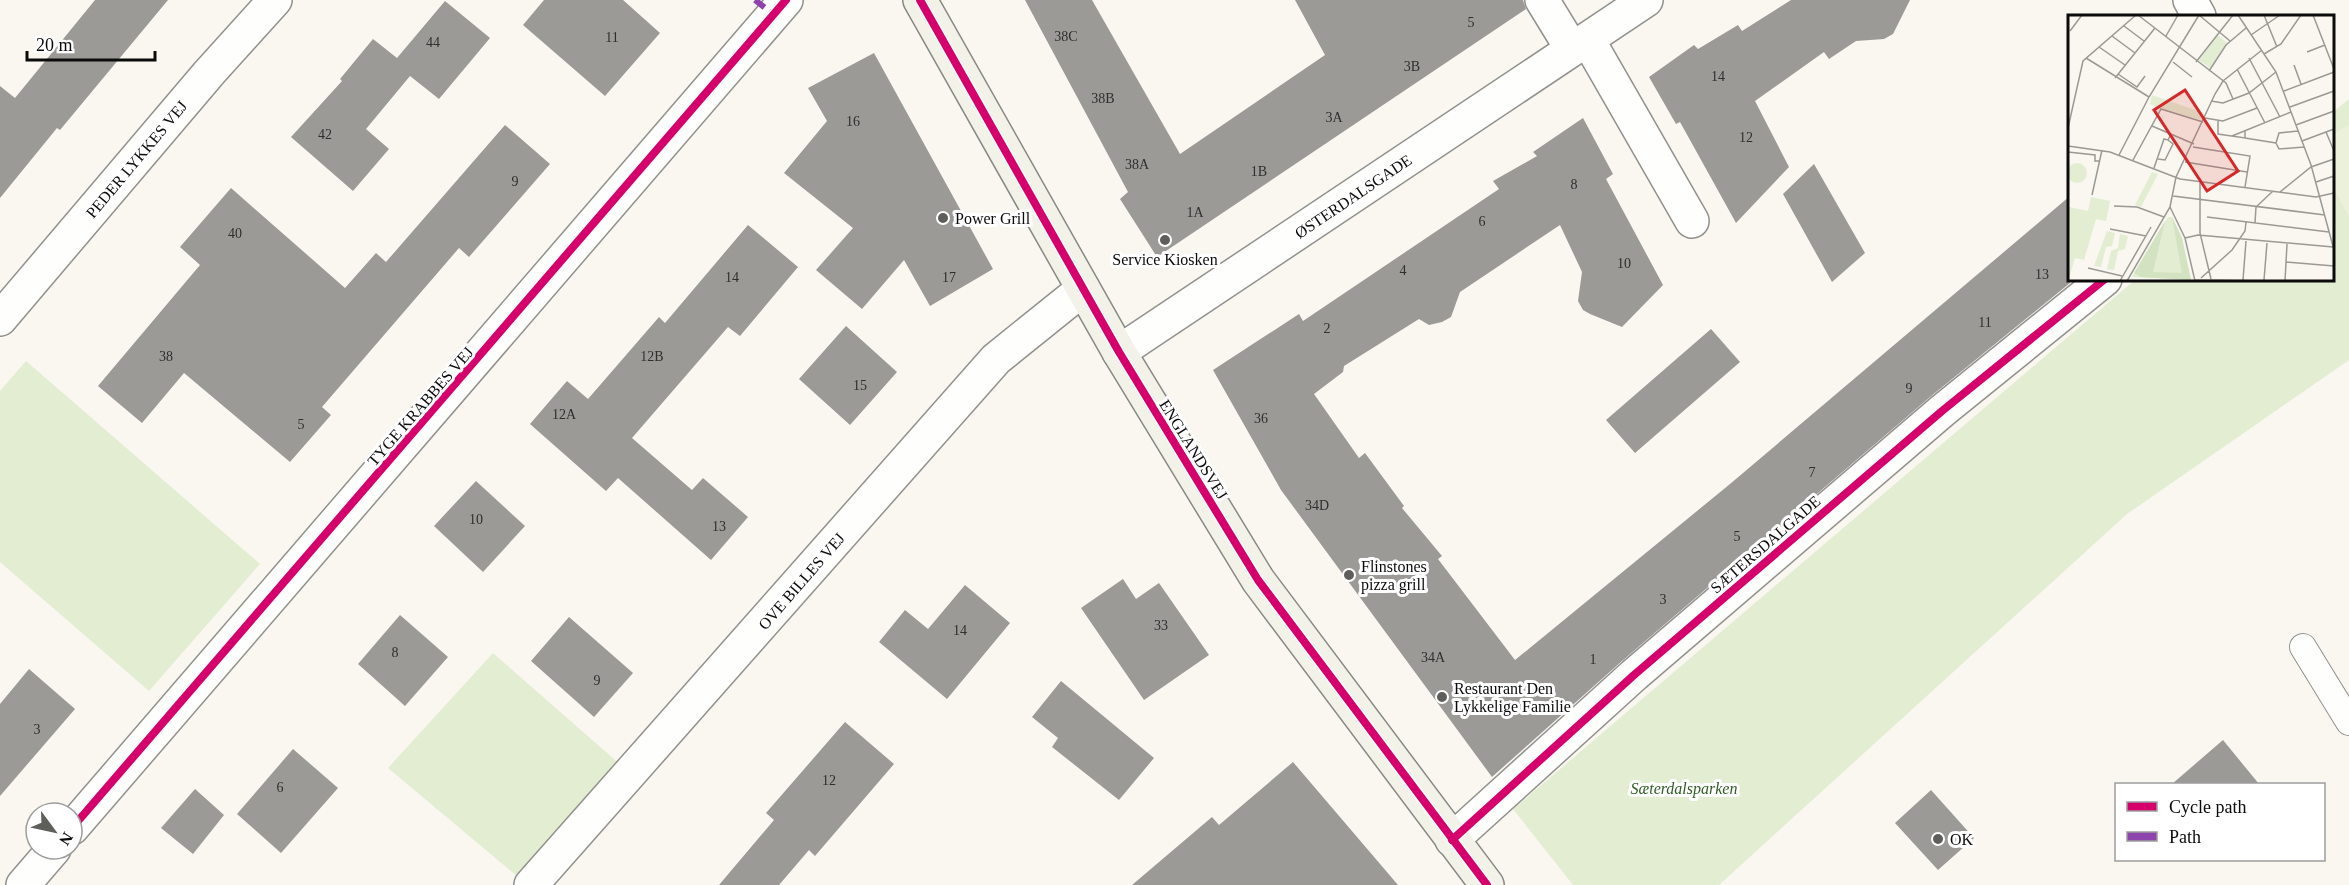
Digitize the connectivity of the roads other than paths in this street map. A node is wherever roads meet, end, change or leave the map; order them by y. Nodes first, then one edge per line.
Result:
1 (274, 0) edge
2 (786, 0) edge
3 (920, 0) edge
4 (1542, 0) edge
5 (2190, 0) edge
6 (1627, 6) edge
7 (2198, 15) edge
8 (1580, 45) junction
9 (1692, 221) dead end
10 (2104, 280) edge
11 (1083, 289) junction
12 (0, 320) edge
13 (1119, 352) junction
14 (2303, 646) dead end
15 (2349, 722) edge
16 (84, 814) edge
17 (1452, 840) junction
18 (44, 861) edge
19 (23, 885) edge
20 (531, 885) edge
21 (1486, 885) edge

1 - 12 street, PEDER LYKKES VEJ
2 - 16 street, TYGE KRABBES VEJ
3 - 11 street, ENGLANDSVEJ
4 - 8 street
5 - 7 street
6 - 8 street, ØSTERDALSGADE
8 - 9 street
8 - 13 street, ØSTERDALSGADE
10 - 17 street, SÆTERSDALGADE
11 - 13 street, ENGLANDSVEJ
11 - 20 street, OVE BILLES VEJ
13 - 17 street, ENGLANDSVEJ
14 - 15 lane
17 - 21 street, ENGLANDSVEJ
18 - 19 street

